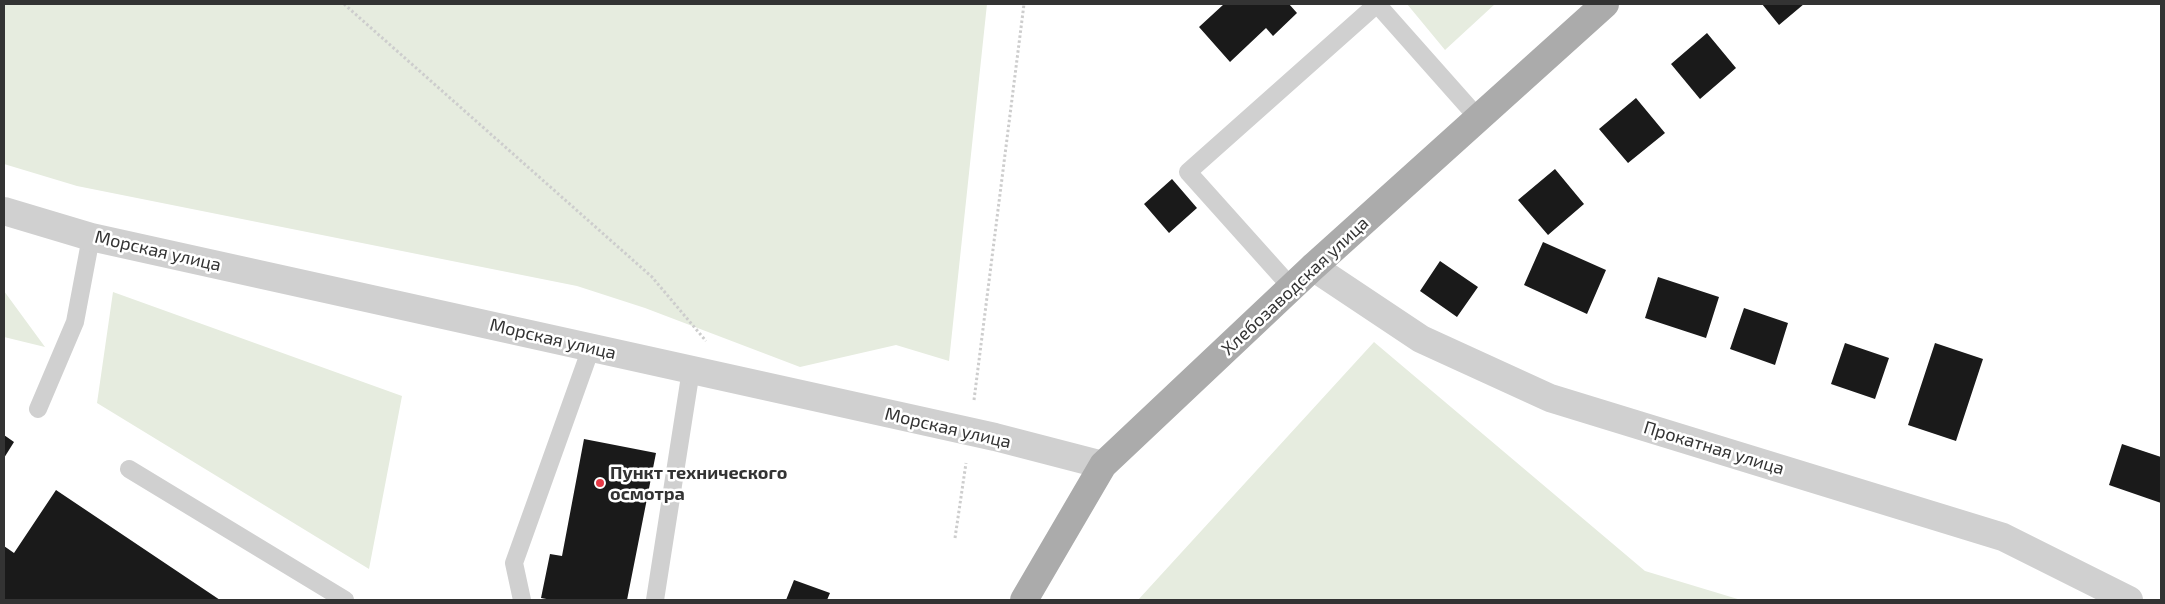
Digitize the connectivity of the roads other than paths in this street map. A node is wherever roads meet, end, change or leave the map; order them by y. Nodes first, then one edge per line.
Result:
1 (1605, 4) edge
2 (1479, 119) junction
3 (4, 210) edge
4 (91, 237) junction
5 (1313, 267) junction
6 (1292, 288) junction
7 (591, 348) junction
8 (691, 370) junction
9 (38, 409) dead end
10 (1103, 465) junction
11 (129, 469) dead end
12 (345, 600) edge
13 (522, 600) edge
14 (655, 600) edge
15 (1024, 600) edge
16 (2128, 600) edge

1 - 2 main road, Хлебозаводская улица
2 - 5 main road, Хлебозаводская улица
2 - 6 lane
3 - 4 street, Морская улица
4 - 7 street, Морская улица
4 - 9 lane
5 - 6 main road, Хлебозаводская улица
5 - 16 street, Прокатная улица
6 - 10 main road, Хлебозаводская улица
7 - 8 street, Морская улица
7 - 13 lane
8 - 10 street, Морская улица
8 - 14 lane
10 - 15 main road, Хлебозаводская улица
11 - 12 lane

